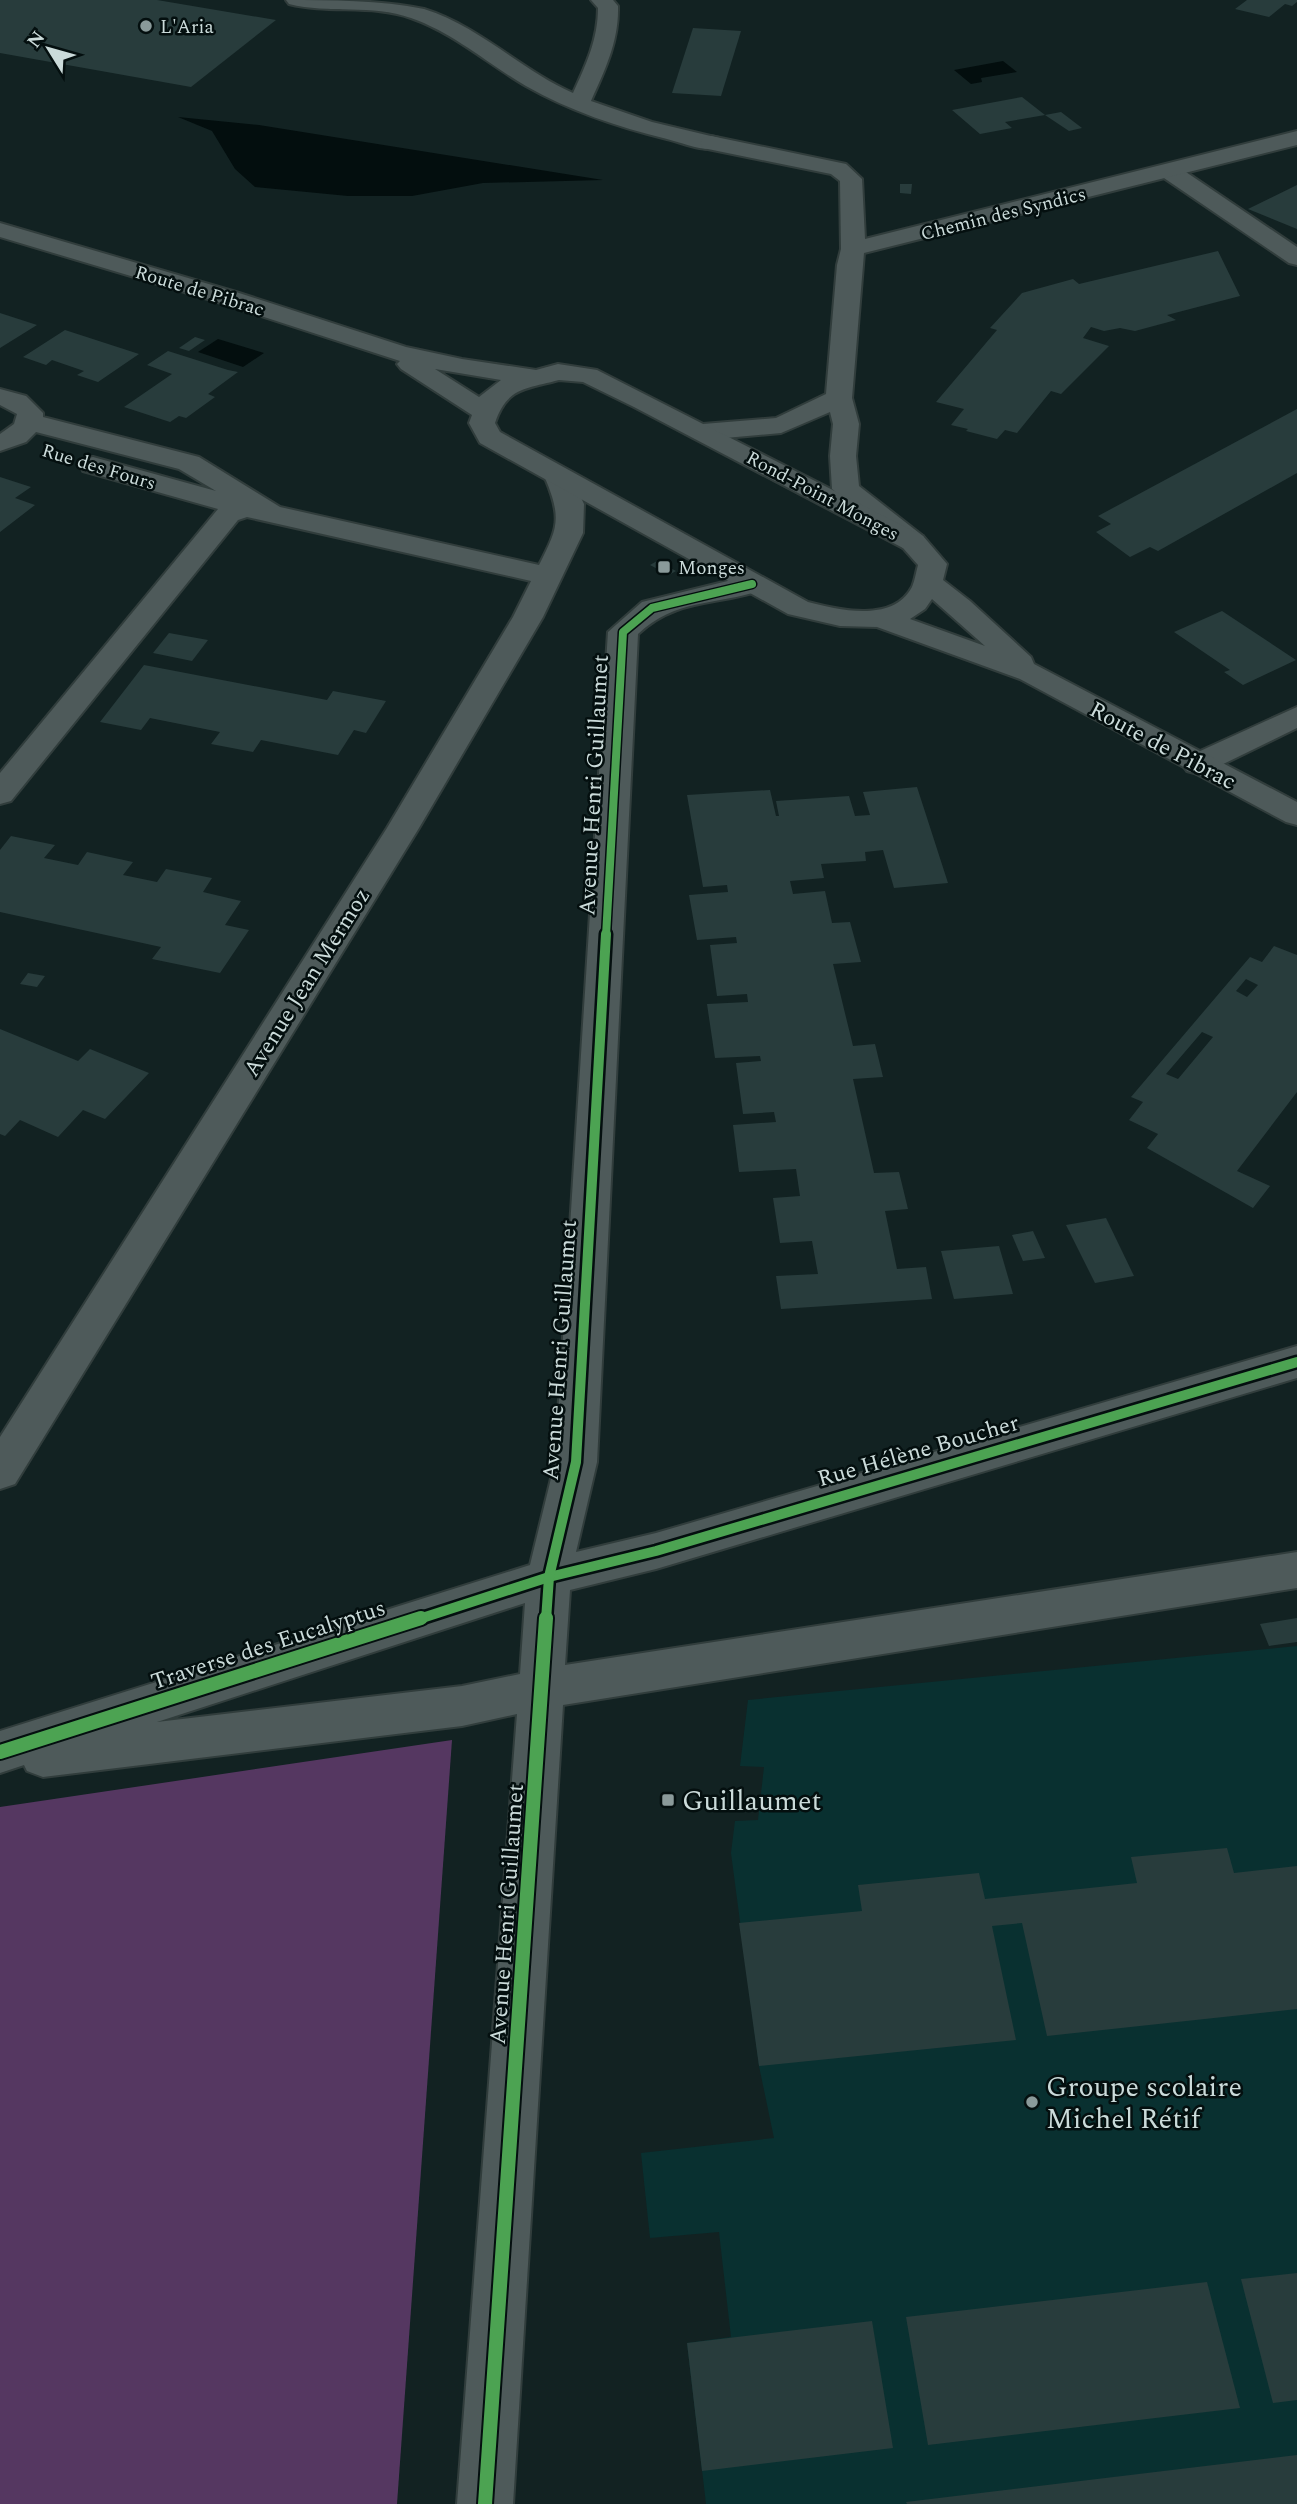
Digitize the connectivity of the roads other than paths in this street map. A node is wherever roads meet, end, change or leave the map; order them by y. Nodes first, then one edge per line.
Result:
1 (296, 0) edge
2 (396, 0) edge
3 (601, 0) edge
4 (374, 4) junction
5 (579, 103) junction
6 (1297, 138) edge
7 (1170, 171) junction
8 (0, 230) edge
9 (853, 249) junction
10 (1297, 258) edge
11 (399, 353) junction
12 (534, 377) junction
13 (0, 397) edge
14 (839, 398) junction
15 (485, 412) junction
16 (703, 432) junction
17 (13, 435) edge
18 (559, 478) junction
19 (247, 511) junction
20 (913, 542) junction
21 (549, 576) junction
22 (752, 584) junction
23 (930, 584) junction
24 (881, 619) junction
25 (1031, 673) junction
26 (1297, 716) edge
27 (1198, 764) junction
28 (0, 794) edge
29 (1297, 814) edge
30 (1297, 1362) edge
31 (0, 1472) edge
32 (1297, 1570) edge
33 (549, 1577) junction
34 (543, 1690) junction
35 (0, 1752) edge
36 (0, 1760) edge
37 (485, 2504) edge

1 - 4 street
2 - 4 street
3 - 5 street
4 - 5 street
5 - 9 street
6 - 7 street, Chemin des Syndics
7 - 9 street, Chemin des Syndics
7 - 10 street
8 - 11 street, Route de Pibrac
9 - 14 street
11 - 12 street, Route de Pibrac
11 - 15 street, Route de Pibrac
12 - 15 street, Rond-Point Monges
12 - 16 street, Rond-Point Monges
13 - 17 street
14 - 16 street
14 - 20 street
15 - 18 street
16 - 20 street, Rond-Point Monges
17 - 19 street, Rue des Fours
17 - 19 street, Rue des Fours
18 - 21 street, Avenue Jean Mermoz
18 - 22 street
19 - 21 street, Rue des Fours
19 - 28 street
20 - 23 street, Rond-Point Monges
21 - 31 street, Avenue Jean Mermoz
22 - 24 street
22 - 33 street, Avenue Henri Guillaumet
23 - 24 street
23 - 25 street, Route de Pibrac
24 - 25 street, Route de Pibrac
25 - 27 street, Route de Pibrac
26 - 27 street
27 - 29 street, Route de Pibrac
30 - 33 street, Rue Hélène Boucher
32 - 34 street
33 - 34 street, Avenue Henri Guillaumet
33 - 35 street, Traverse des Eucalyptus
34 - 36 street
34 - 37 street, Avenue Henri Guillaumet

